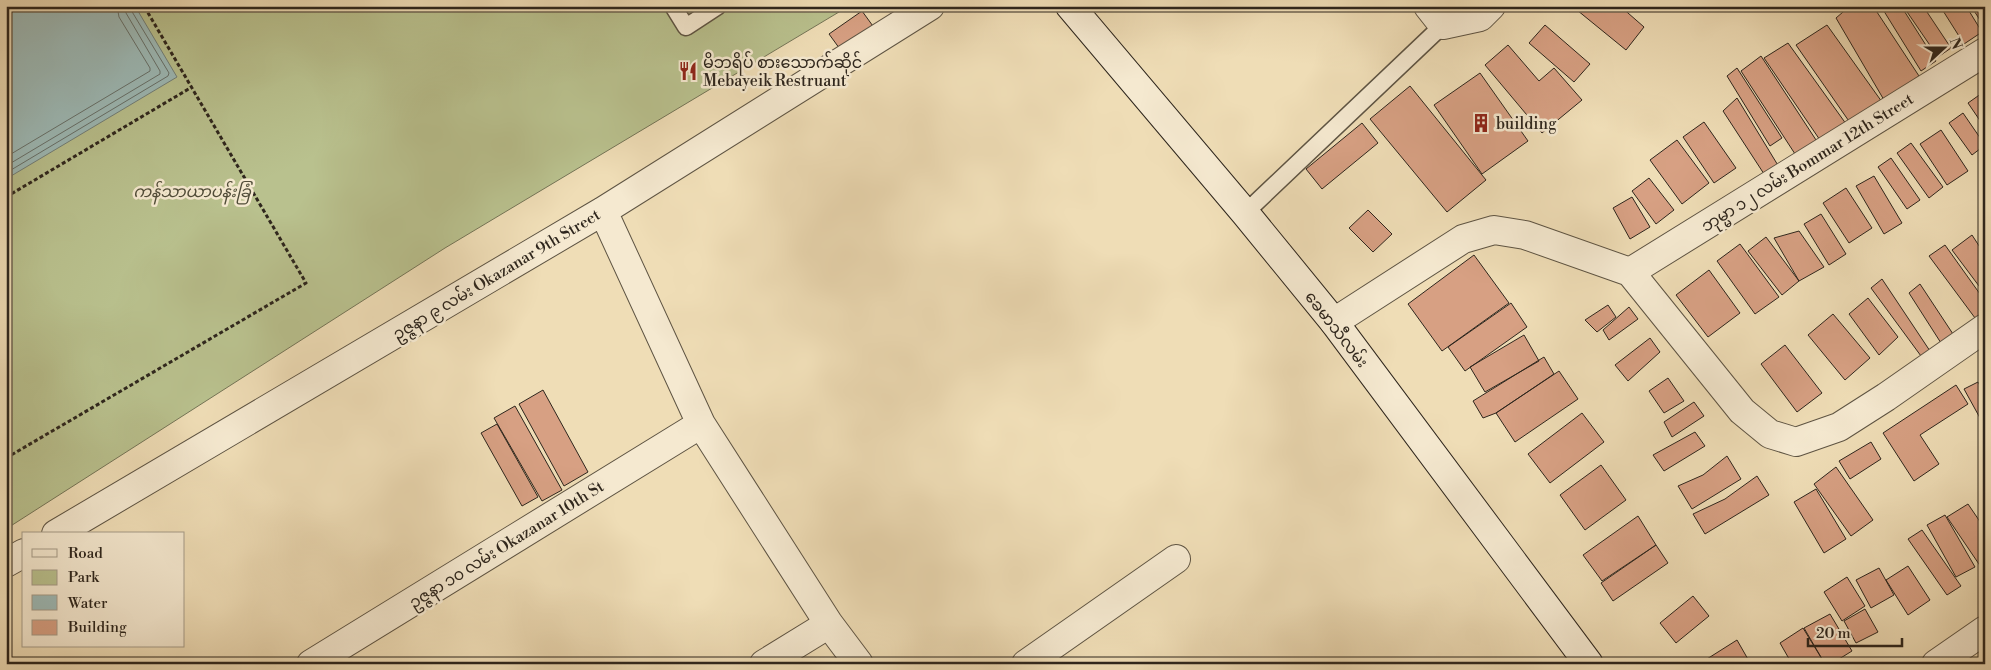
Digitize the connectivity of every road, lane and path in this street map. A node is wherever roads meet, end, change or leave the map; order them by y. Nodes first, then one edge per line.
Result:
1 (144, 6) edge
2 (673, 6) edge
3 (718, 6) edge
4 (930, 6) edge
5 (1070, 6) edge
6 (1485, 11) edge
7 (1435, 16) edge
8 (1985, 52) edge
9 (192, 87) junction
10 (6, 197) edge
11 (603, 211) junction
12 (1245, 214) junction
13 (1630, 272) junction
14 (1334, 322) junction
15 (1985, 328) edge
16 (701, 424) junction
17 (6, 458) edge
18 (59, 532) edge
19 (22, 554) edge
20 (1176, 559) dead end
21 (6, 563) edge
22 (829, 624) junction
23 (1985, 630) edge
24 (311, 664) edge
25 (764, 664) edge
26 (859, 664) edge
27 (1026, 664) edge
28 (1589, 664) edge
29 (1936, 664) edge

1 - 9 path
2 - 3 lane
4 - 11 street, ဥဇ္ဇနာ ၉ လမ်း Okazanar 9th Street
5 - 12 street, ခေမာသီလမ်း
6 - 7 street
7 - 12 lane
8 - 13 street, ဘုမ္မာ ၁၂ လမ်း Bommar 12th Street
9 - 10 path
9 - 17 path
11 - 16 street
11 - 18 street, ဥဇ္ဇနာ ၉ လမ်း Okazanar 9th Street
12 - 14 street, ခေမာသီလမ်း
13 - 14 street
13 - 15 street
14 - 28 street, ခေမာသီလမ်း
16 - 22 street
16 - 24 street, ဥဇ္ဇနာ ၁၀ လမ်း Okazanar 10th St
19 - 21 street
20 - 27 street
22 - 25 street
22 - 26 street
23 - 29 street

